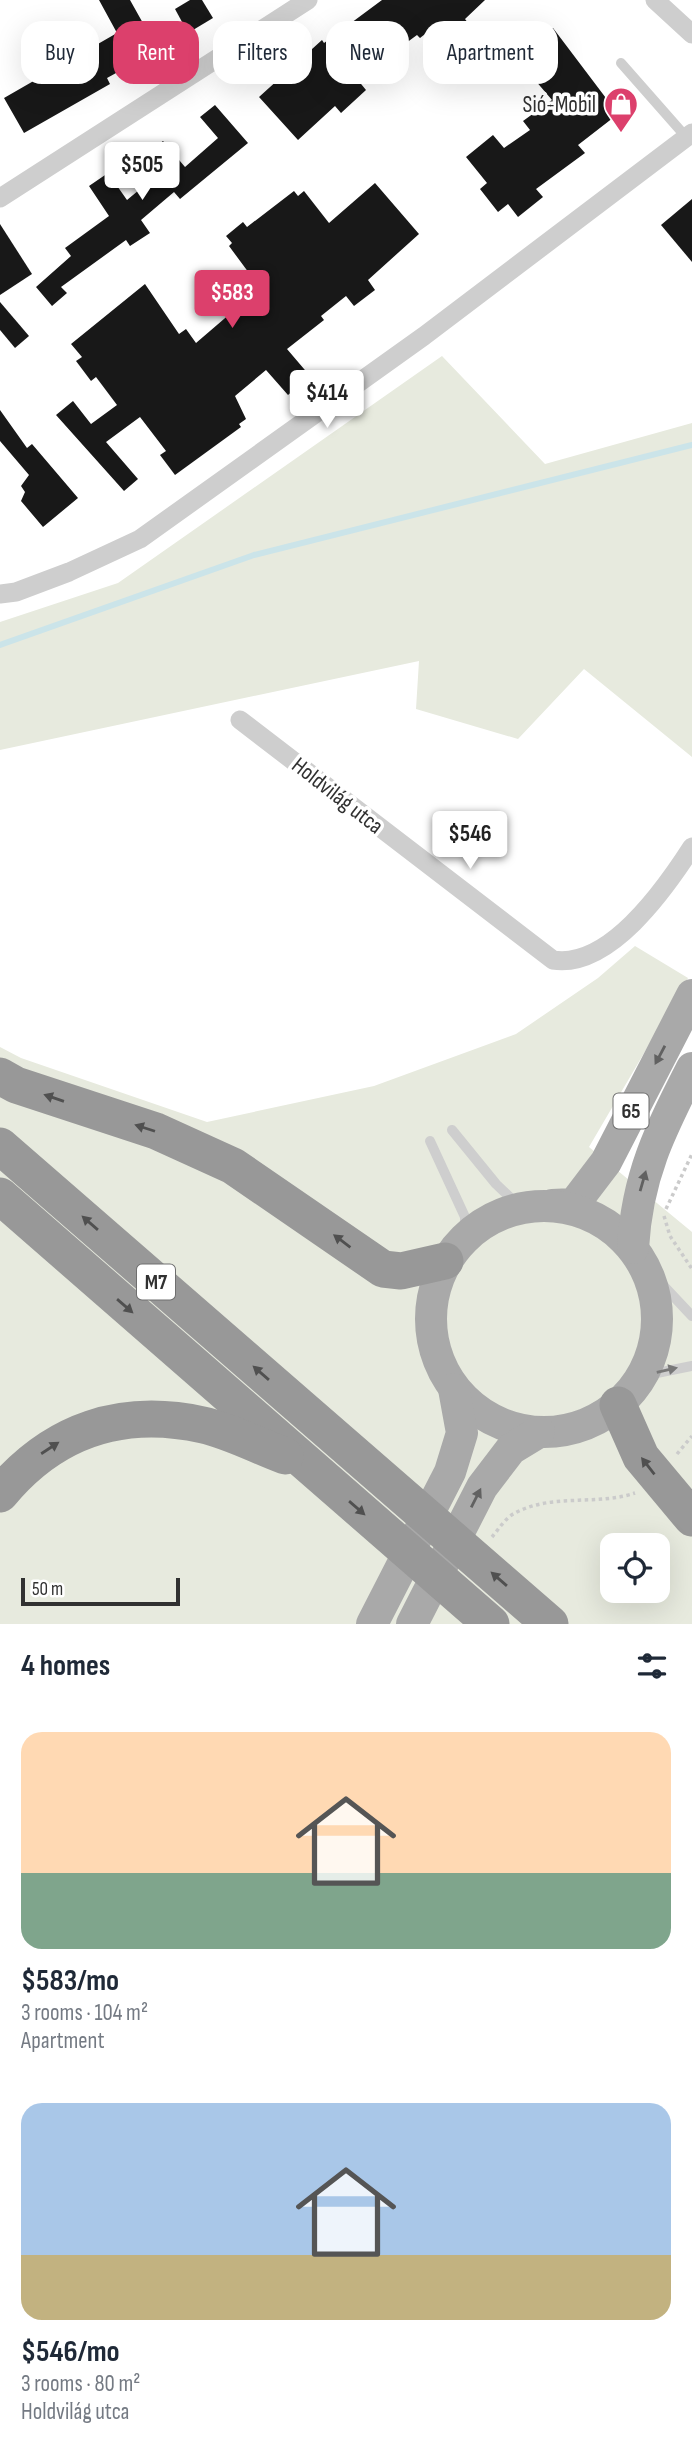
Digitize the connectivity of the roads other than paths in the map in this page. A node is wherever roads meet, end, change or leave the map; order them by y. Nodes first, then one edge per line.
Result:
1 (308, 0) edge
2 (655, 0) edge
3 (692, 34) edge
4 (621, 64) dead end
5 (690, 135) edge
6 (0, 198) edge
7 (0, 594) edge
8 (240, 720) dead end
9 (692, 847) edge
10 (692, 995) edge
11 (692, 1068) edge
12 (0, 1076) edge
13 (453, 1130) dead end
14 (430, 1141) dead end
15 (0, 1146) edge
16 (0, 1196) edge
17 (552, 1205) junction
18 (520, 1207) junction
19 (455, 1249) junction
20 (639, 1257) junction
21 (692, 1316) edge
22 (692, 1366) edge
23 (642, 1376) junction
24 (454, 1389) junction
25 (618, 1405) junction
26 (539, 1432) junction
27 (305, 1463) junction
28 (0, 1494) edge
29 (692, 1518) edge
30 (372, 1624) edge
31 (412, 1624) edge
32 (491, 1624) edge
33 (550, 1624) edge

1 - 6 street
2 - 3 street
4 - 5 lane
5 - 7 street
8 - 9 street, Holdvilág utca
10 -> 17 main road, 65
20 -> 11 main road, 65
19 -> 12 highway
13 - 18 lane
14 - 19 lane
33 -> 15 highway, M7
16 -> 27 highway, M7
17 - 18 main road, 65
17 - 20 main road, 65
18 - 19 main road, 65
19 - 24 main road, 65
20 - 21 lane
20 - 23 main road, 65
23 -> 22 lane
23 - 25 main road, 65
24 - 26 main road, 65
24 - 30 main road, 65
25 - 26 main road, 65
29 -> 25 highway
31 -> 26 main road, 65
28 -> 27 highway
27 -> 32 highway, M7

